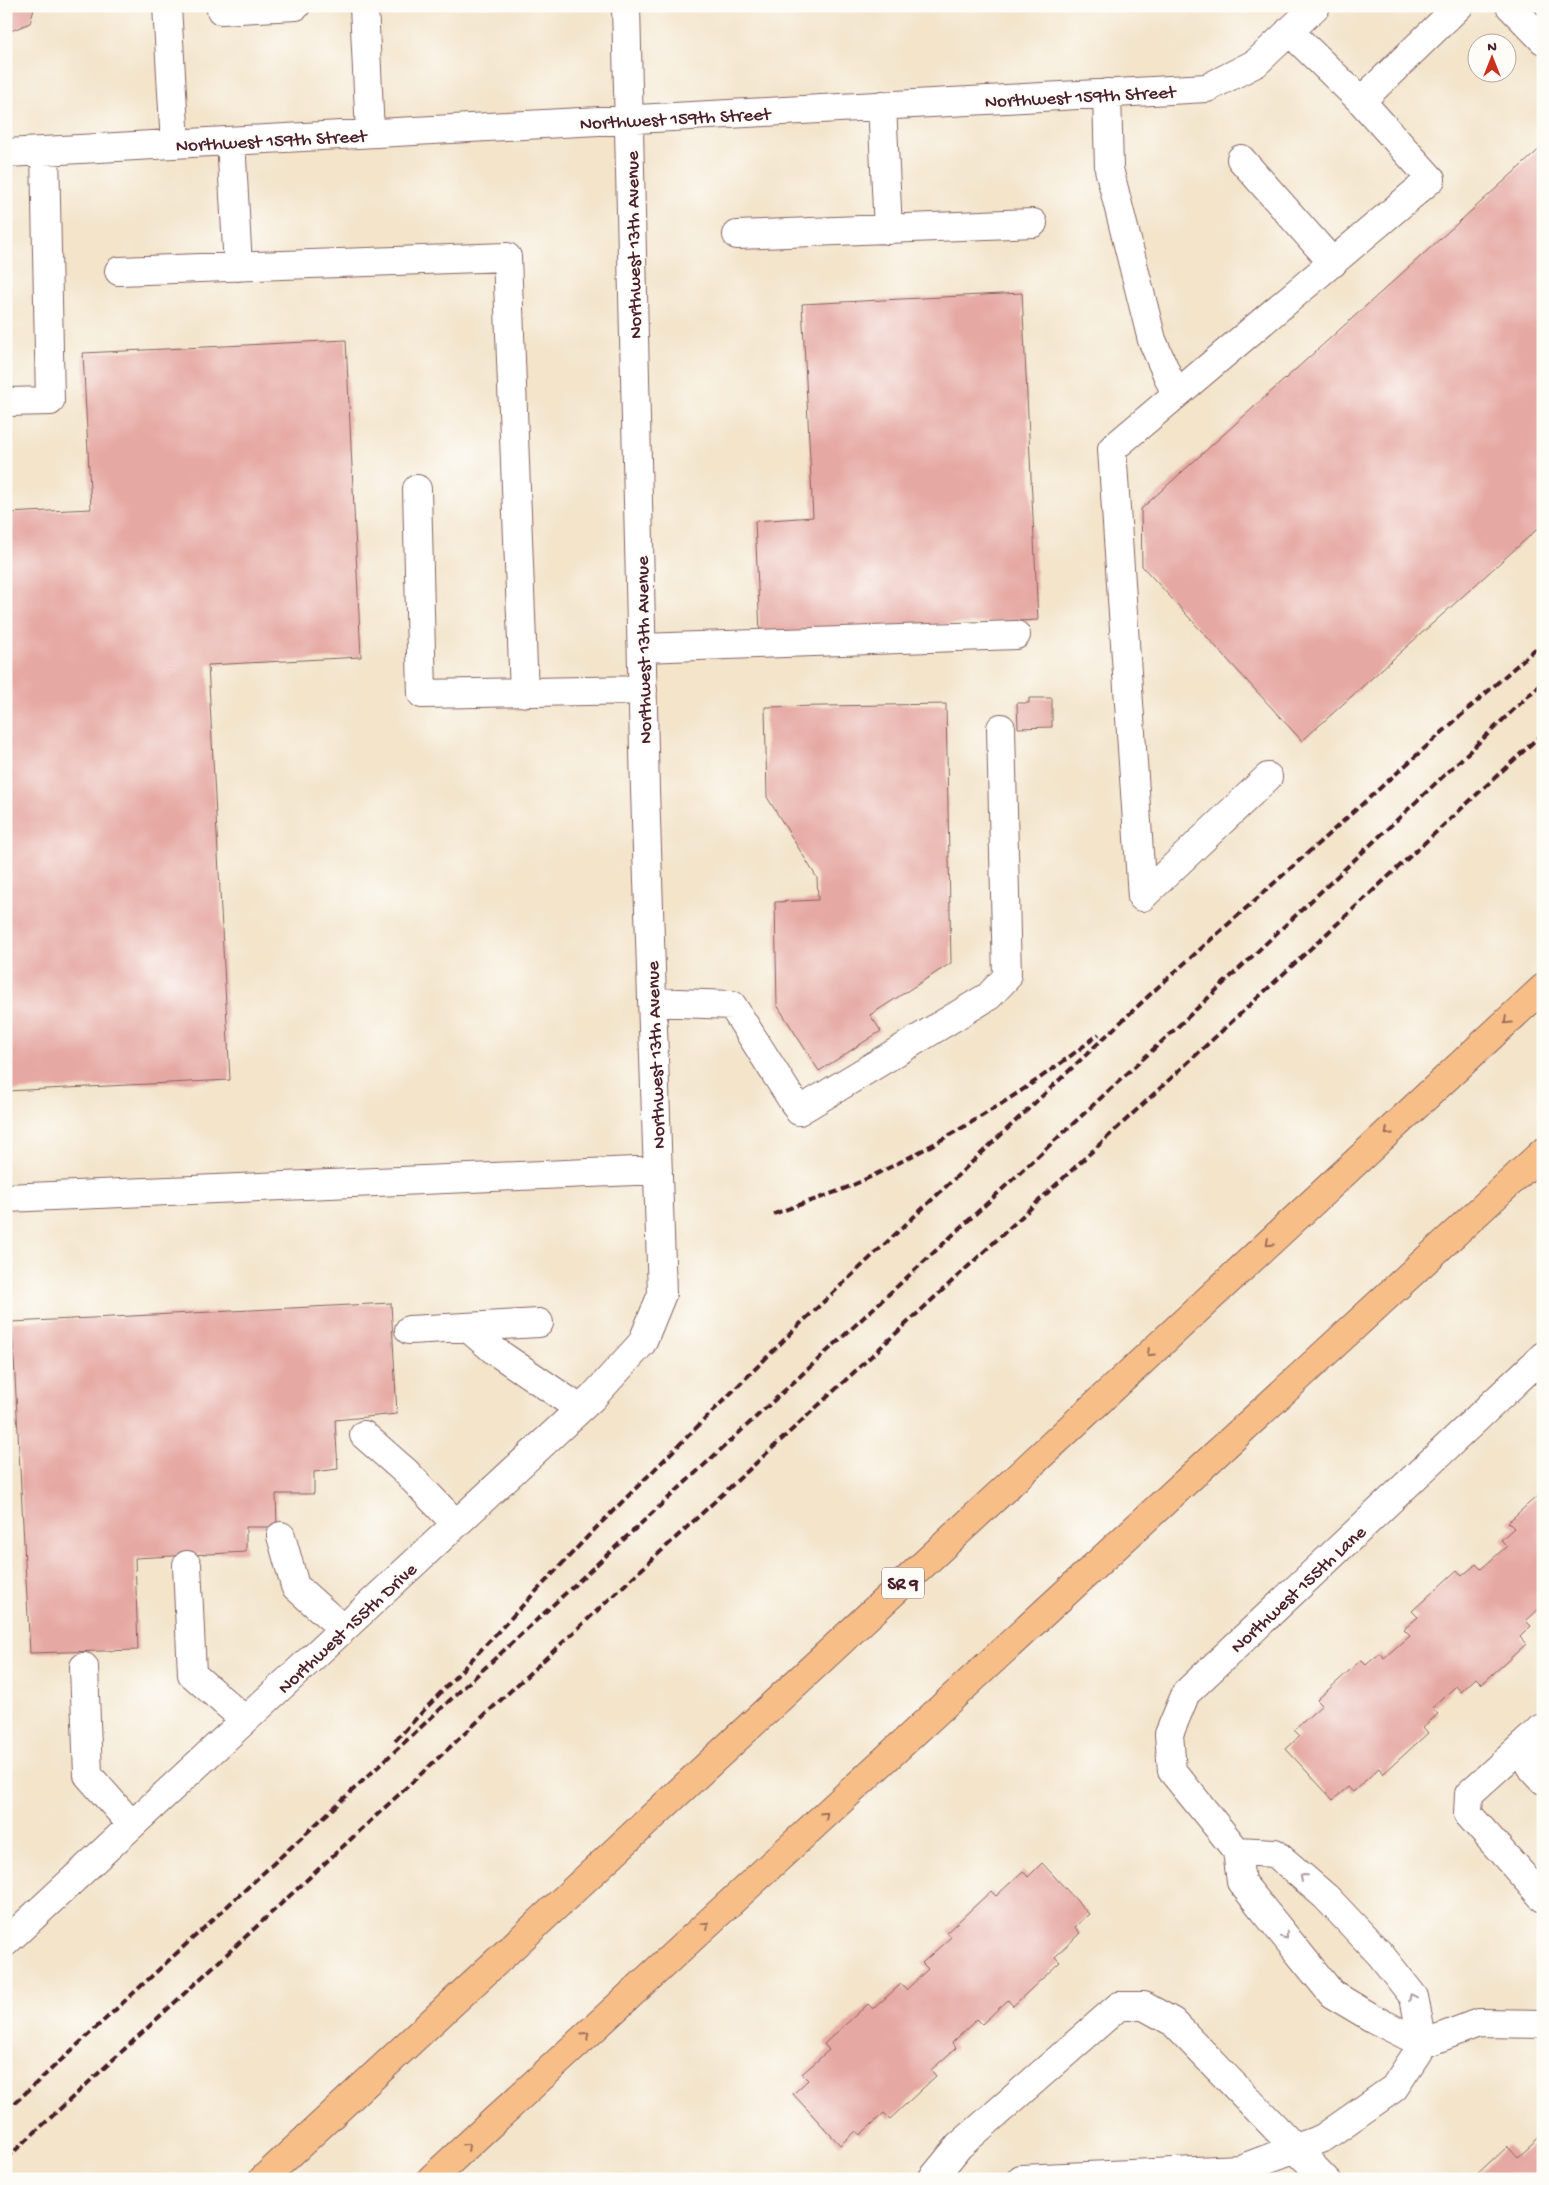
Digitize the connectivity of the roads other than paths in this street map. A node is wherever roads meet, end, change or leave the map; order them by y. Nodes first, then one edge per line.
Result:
1 (167, 6) edge
2 (296, 6) edge
3 (364, 6) edge
4 (626, 6) edge
5 (1316, 6) edge
6 (1459, 6) edge
7 (1510, 6) edge
8 (220, 10) dead end
9 (1289, 32) junction
10 (1543, 40) edge
11 (1107, 93) junction
12 (1361, 101) junction
13 (882, 105) junction
14 (630, 119) junction
15 (370, 133) junction
16 (231, 141) junction
17 (174, 144) junction
18 (45, 151) junction
19 (6, 153) edge
20 (1241, 158) dead end
21 (1033, 223) dead end
22 (888, 230) junction
23 (738, 235) dead end
24 (1333, 263) junction
25 (238, 266) junction
26 (119, 271) dead end
27 (1176, 396) junction
28 (6, 402) edge
29 (417, 490) dead end
30 (1016, 635) dead end
31 (642, 648) junction
32 (643, 690) junction
33 (524, 693) junction
34 (1001, 728) dead end
35 (1268, 777) dead end
36 (1543, 988) edge
37 (652, 1002) junction
38 (1543, 1152) edge
39 (658, 1170) junction
40 (6, 1198) edge
41 (662, 1294) joint
42 (539, 1324) dead end
43 (467, 1327) junction
44 (410, 1330) dead end
45 (1543, 1356) edge
46 (580, 1409) junction
47 (364, 1435) dead end
48 (456, 1524) junction
49 (281, 1536) dead end
50 (187, 1565) dead end
51 (343, 1629) junction
52 (84, 1667) dead end
53 (245, 1720) junction
54 (1538, 1731) edge
55 (1543, 1780) edge
56 (132, 1825) junction
57 (1237, 1851) junction
58 (1543, 1898) edge
59 (6, 1942) edge
60 (1543, 2024) edge
61 (1423, 2044) junction
62 (1295, 2149) junction
63 (264, 2179) edge
64 (431, 2179) edge
65 (932, 2179) edge
66 (1021, 2179) edge
67 (1325, 2179) edge

1 - 17 street
2 - 8 street
3 - 15 street
4 - 14 street, Northwest 13th Avenue
5 - 9 street, Northwest 159th Street
6 - 12 street
7 - 10 street
9 - 11 street, Northwest 159th Street
9 - 12 street
11 - 13 street, Northwest 159th Street
11 - 27 street
12 - 24 street
13 - 14 street, Northwest 159th Street
13 - 22 street
14 - 15 street, Northwest 159th Street
14 - 31 street, Northwest 13th Avenue
15 - 16 street, Northwest 159th Street
16 - 17 street, Northwest 159th Street
16 - 25 street
17 - 18 street, Northwest 159th Street
18 - 19 street, Northwest 159th Street
18 - 28 street
20 - 24 street
21 - 22 street
22 - 23 street
24 - 27 street
25 - 26 street
25 - 33 street
27 - 35 street
29 - 33 street
30 - 31 street
31 - 32 street, Northwest 13th Avenue
32 - 33 street
32 - 37 street, Northwest 13th Avenue
34 - 37 street
36 -> 63 main road, SR 9
37 - 39 street, Northwest 13th Avenue
64 -> 38 main road
39 - 40 street
39 - 41 street, Northwest 13th Avenue
41 - 46 street, Northwest 155th Drive
42 - 43 street
43 - 44 street
43 - 46 street
45 - 57 street, Northwest 155th Lane
46 - 48 street, Northwest 155th Drive
47 - 48 street
48 - 51 street, Northwest 155th Drive
49 - 51 street
50 - 53 street
51 - 53 street, Northwest 155th Drive
52 - 56 street
53 - 56 street, Northwest 155th Drive
54 - 55 street
54 - 58 street
56 - 59 street, Northwest 155th Drive
57 -> 61 street
61 -> 57 street
60 - 61 street
61 - 62 street
62 - 65 street
62 - 66 street
62 - 67 street

